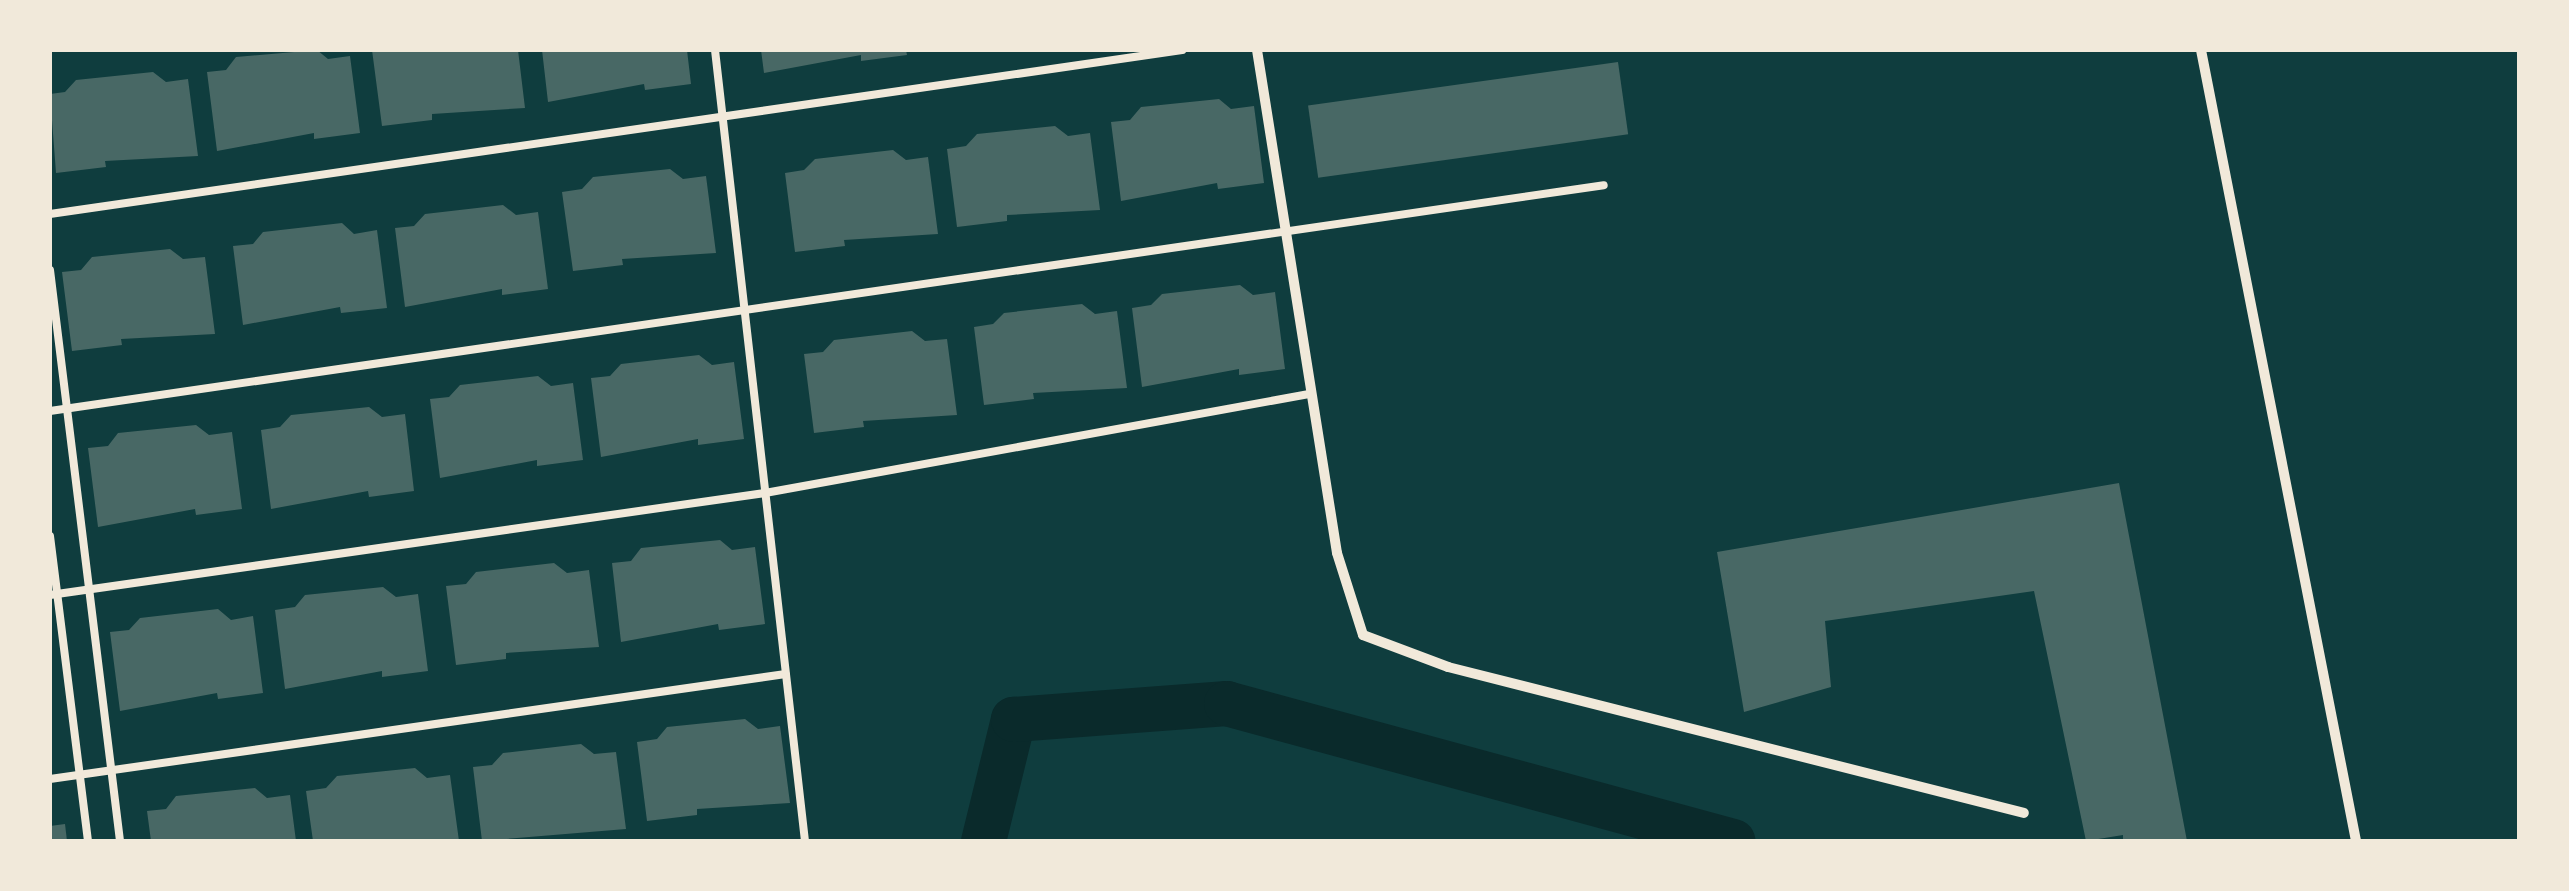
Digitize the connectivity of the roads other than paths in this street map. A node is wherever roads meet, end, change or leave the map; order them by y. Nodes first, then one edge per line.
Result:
1 (714, 50) edge
2 (1182, 50) edge
3 (1258, 50) edge
4 (2201, 50) edge
5 (722, 116) junction
6 (1604, 185) dead end
7 (50, 214) edge
8 (1284, 231) junction
9 (50, 270) edge
10 (744, 310) junction
11 (1309, 394) junction
12 (67, 408) junction
13 (50, 411) edge
14 (765, 493) junction
15 (50, 536) edge
16 (89, 590) junction
17 (54, 594) edge
18 (786, 674) junction
19 (111, 770) junction
20 (80, 775) junction
21 (50, 779) edge
22 (2024, 813) dead end
23 (88, 841) edge
24 (120, 841) edge
25 (805, 841) edge
26 (2356, 841) edge

1 - 5 lane
2 - 5 lane
3 - 8 street
4 - 26 street
5 - 7 lane
5 - 10 lane
6 - 8 lane
8 - 10 lane
8 - 11 street
9 - 12 lane
10 - 12 lane
10 - 14 lane
11 - 14 lane
11 - 22 street
12 - 13 lane
12 - 16 lane
14 - 16 lane
14 - 18 lane
15 - 17 lane
16 - 17 lane
16 - 19 lane
17 - 20 lane
18 - 19 lane
18 - 25 lane
19 - 20 lane
19 - 24 lane
20 - 21 lane
20 - 23 lane

